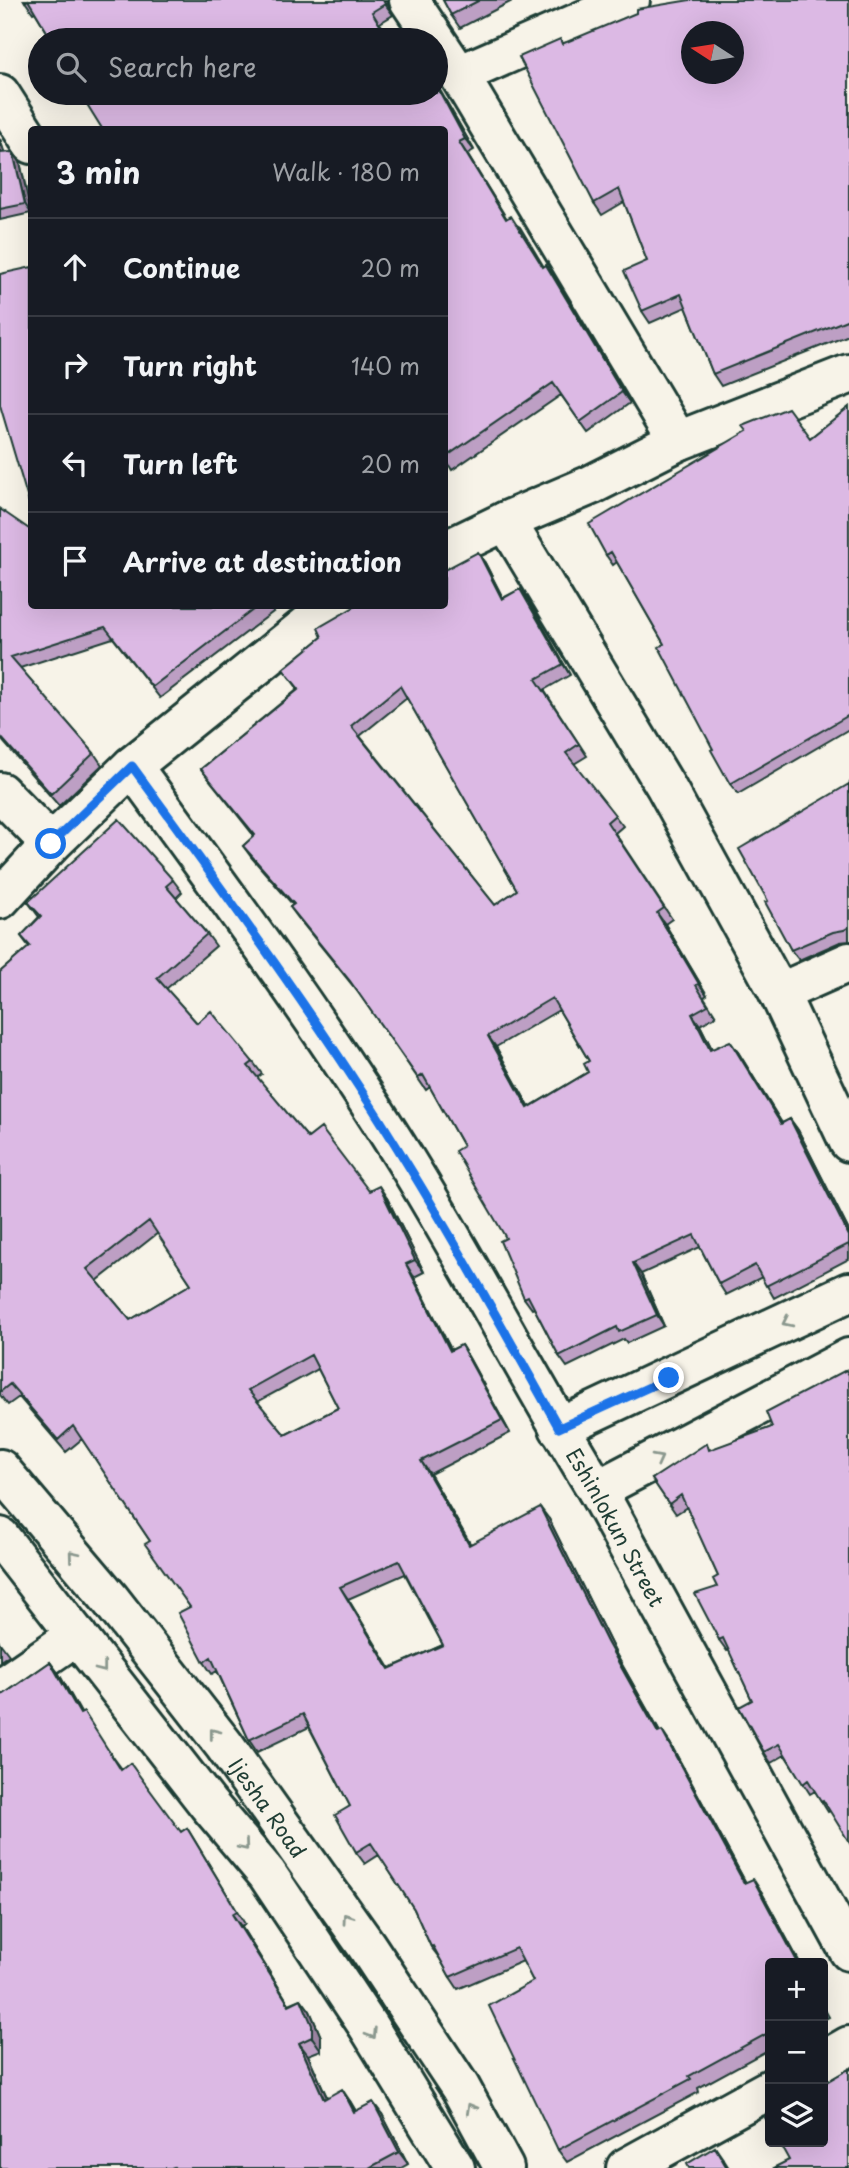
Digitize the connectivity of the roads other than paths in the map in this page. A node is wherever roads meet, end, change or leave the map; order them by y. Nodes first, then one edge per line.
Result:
1 (409, 0) edge
2 (630, 0) edge
3 (428, 28) edge
4 (448, 58) edge
5 (459, 75) junction
6 (0, 94) edge
7 (28, 138) edge
8 (849, 374) edge
9 (678, 441) junction
10 (506, 521) junction
11 (448, 549) edge
12 (325, 609) edge
13 (132, 766) junction
14 (0, 792) edge
15 (51, 844) junction
16 (0, 899) edge
17 (849, 962) edge
18 (779, 993) junction
19 (849, 1142) edge
20 (849, 1292) edge
21 (849, 1358) edge
22 (559, 1428) junction
23 (0, 1469) edge
24 (597, 1490) junction
25 (0, 1537) edge
26 (77, 1635) junction
27 (0, 1688) edge
28 (849, 1951) edge
29 (849, 2046) edge
30 (828, 2058) edge
31 (765, 2092) edge
32 (454, 2168) edge
33 (505, 2168) edge
34 (626, 2168) edge

1 - 3 street
2 - 5 street
4 - 5 street
5 - 9 street
6 - 7 street
8 - 9 street
9 - 10 street
10 - 11 street
10 - 18 street
12 - 13 street
13 - 15 street
13 - 22 street, Eshinlokun Street
14 - 15 street
15 - 16 street
17 - 18 street
18 - 19 street
20 -> 22 street
24 -> 21 street
22 - 24 street, Eshinlokun Street
33 -> 23 street, Ijesha Road
24 - 28 street, Eshinlokun Street
25 - 26 street, Ijesha Road
26 - 27 street
26 -> 32 street, Ijesha Road
29 - 30 street
31 - 34 street

